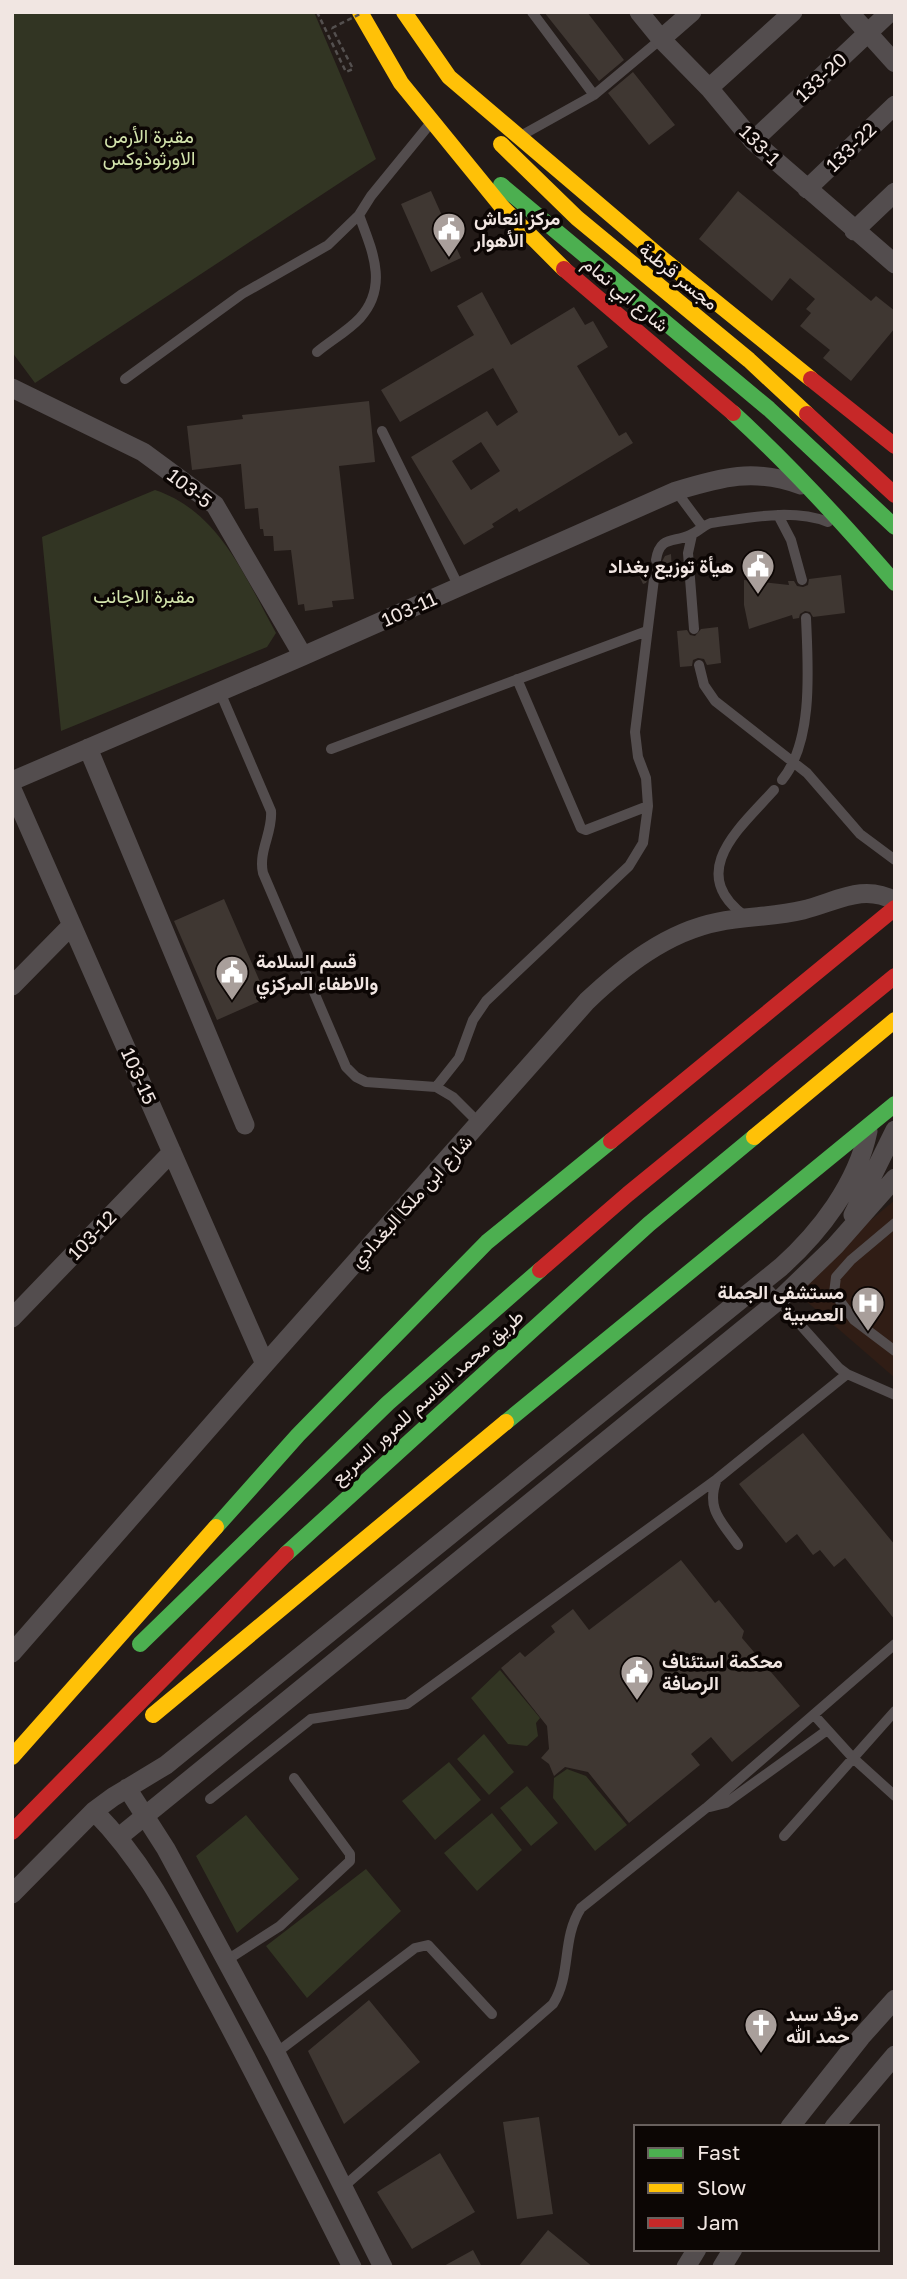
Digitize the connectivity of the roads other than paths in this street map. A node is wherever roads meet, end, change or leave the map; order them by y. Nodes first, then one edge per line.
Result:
1 (362, 12) edge
2 (404, 12) edge
3 (532, 12) edge
4 (639, 12) edge
5 (692, 12) edge
6 (793, 12) edge
7 (849, 12) edge
8 (890, 12) edge
9 (868, 33) junction
10 (662, 39) junction
11 (895, 63) edge
12 (449, 77) junction
13 (709, 88) junction
14 (594, 95) junction
15 (895, 104) edge
16 (437, 128) junction
17 (519, 137) junction
18 (753, 141) junction
19 (807, 189) junction
20 (895, 192) edge
21 (359, 215) junction
22 (854, 231) junction
23 (895, 264) edge
24 (317, 352) dead end
25 (125, 379) dead end
26 (12, 389) edge
27 (382, 431) dead end
28 (895, 446) edge
29 (811, 489) junction
30 (676, 491) junction
31 (895, 495) edge
32 (778, 515) junction
33 (702, 526) junction
34 (895, 527) edge
35 (851, 532) junction
36 (692, 535) junction
37 (656, 560) dead end
38 (654, 579) dead end
39 (802, 580) dead end
40 (895, 583) edge
41 (459, 587) junction
42 (806, 618) dead end
43 (694, 629) dead end
44 (647, 631) junction
45 (303, 656) junction
46 (699, 665) dead end
47 (517, 679) junction
48 (220, 692) junction
49 (88, 748) junction
50 (331, 749) dead end
51 (794, 762) junction
52 (782, 780) dead end
53 (12, 781) edge
54 (12, 789) edge
55 (774, 790) dead end
56 (648, 806) junction
57 (895, 860) edge
58 (895, 901) edge
59 (895, 908) edge
60 (748, 918) junction
61 (72, 926) junction
62 (895, 976) edge
63 (12, 986) edge
64 (895, 1020) edge
65 (436, 1087) junction
66 (895, 1104) edge
67 (480, 1124) junction
68 (244, 1125) dead end
69 (869, 1125) junction
70 (895, 1130) edge
71 (172, 1152) junction
72 (895, 1178) edge
73 (895, 1223) edge
74 (835, 1246) junction
75 (762, 1282) junction
76 (779, 1300) junction
77 (12, 1318) edge
78 (895, 1351) edge
79 (265, 1364) junction
80 (848, 1374) junction
81 (895, 1395) edge
82 (717, 1479) junction
83 (738, 1545) dead end
84 (895, 1644) edge
85 (132, 1651) dead end
86 (12, 1653) edge
87 (102, 1680) dead end
88 (895, 1711) edge
89 (814, 1715) junction
90 (826, 1731) junction
91 (12, 1757) edge
92 (852, 1758) junction
93 (12, 1764) edge
94 (294, 1778) dead end
95 (127, 1788) junction
96 (895, 1796) edge
97 (210, 1799) dead end
98 (706, 1808) junction
99 (94, 1811) junction
100 (146, 1815) junction
101 (15, 1829) edge
102 (784, 1836) dead end
103 (119, 1837) junction
104 (166, 1849) junction
105 (141, 1866) junction
106 (12, 1895) edge
107 (227, 1960) junction
108 (895, 1999) edge
109 (492, 2014) dead end
110 (276, 2053) junction
111 (895, 2055) edge
112 (792, 2125) edge
113 (836, 2125) edge
114 (331, 2165) junction
115 (306, 2178) junction
116 (342, 2188) junction
117 (696, 2251) edge
118 (732, 2251) edge
119 (352, 2267) edge
120 (383, 2267) edge
121 (686, 2267) edge
122 (722, 2267) edge

1 - 16 main road, شارع ابي تمام
2 - 12 main road
3 - 14 lane
4 - 10 street, 133-1
5 - 10 street
6 - 13 street
7 - 9 street
8 - 9 street, 133-20
9 - 11 street
9 - 18 street, 133-20
10 - 13 street, 133-1
10 - 14 lane
12 - 17 main road
12 - 31 main road, مجسر قرطبة
13 - 18 street, 133-1
14 - 17 lane
15 - 19 street, 133-22
16 - 21 lane
16 - 29 main road, شارع ابي تمام
16 - 34 main road
17 - 28 main road
18 - 19 street, 133-1
19 - 22 street, 133-1
20 - 22 street
21 - 24 lane
21 - 25 lane
22 - 23 street, 133-1
26 - 45 street, 103-5
27 - 41 lane
29 - 30 street, 103-11
29 - 35 main road, شارع ابي تمام
30 - 33 lane
30 - 41 street, 103-11
32 - 33 lane
32 - 35 lane
32 - 39 lane
33 - 36 lane
35 - 40 main road, شارع ابي تمام
36 - 37 lane
36 - 43 lane
38 - 44 lane
41 - 45 street, 103-11
42 - 51 lane
44 - 47 lane
44 - 56 lane
45 - 48 street, 103-11
46 - 51 lane
47 - 50 lane
47 - 56 lane
48 - 49 street, 103-11
48 - 65 lane
49 - 53 street, 103-11
49 - 68 street
51 - 52 lane
51 - 57 lane
54 - 61 street, 103-15
55 - 60 lane
56 - 65 lane
58 - 60 street, شارع ابن ملكا البغدادي
59 - 91 main road
60 - 67 street, شارع ابن ملكا البغدادي
61 - 63 street
61 - 71 street, 103-15
62 - 85 main road, طريق محمد القاسم للمرور السريع
64 - 101 main road, طريق محمد القاسم للمرور السريع
65 - 67 lane
66 - 69 main road
67 - 79 street, شارع ابن ملكا البغدادي
69 - 75 street
69 - 101 main road
70 - 74 street
71 - 77 street, 103-12
71 - 79 street, 103-15
72 - 74 street
73 - 78 lane
74 - 76 street
75 - 76 lane
75 - 95 street
76 - 80 lane
76 - 100 street
79 - 86 street, شارع ابن ملكا البغدادي
80 - 81 lane
80 - 82 lane
82 - 83 lane
82 - 97 lane
84 - 89 lane
87 - 93 main road
88 - 92 lane
89 - 90 lane
89 - 98 lane
90 - 92 lane
90 - 98 lane
92 - 96 lane
92 - 102 lane
94 - 107 lane
95 - 99 street
95 - 100 street
98 - 116 lane
99 - 103 street
99 - 106 street
100 - 103 street
100 - 104 street
103 - 105 street
104 - 105 street
104 - 107 street
105 - 115 street
107 - 110 street
108 - 112 street
109 - 110 lane
110 - 114 street
111 - 113 street
114 - 115 street
114 - 116 street
115 - 119 street
116 - 120 street
117 - 121 street
118 - 122 street

